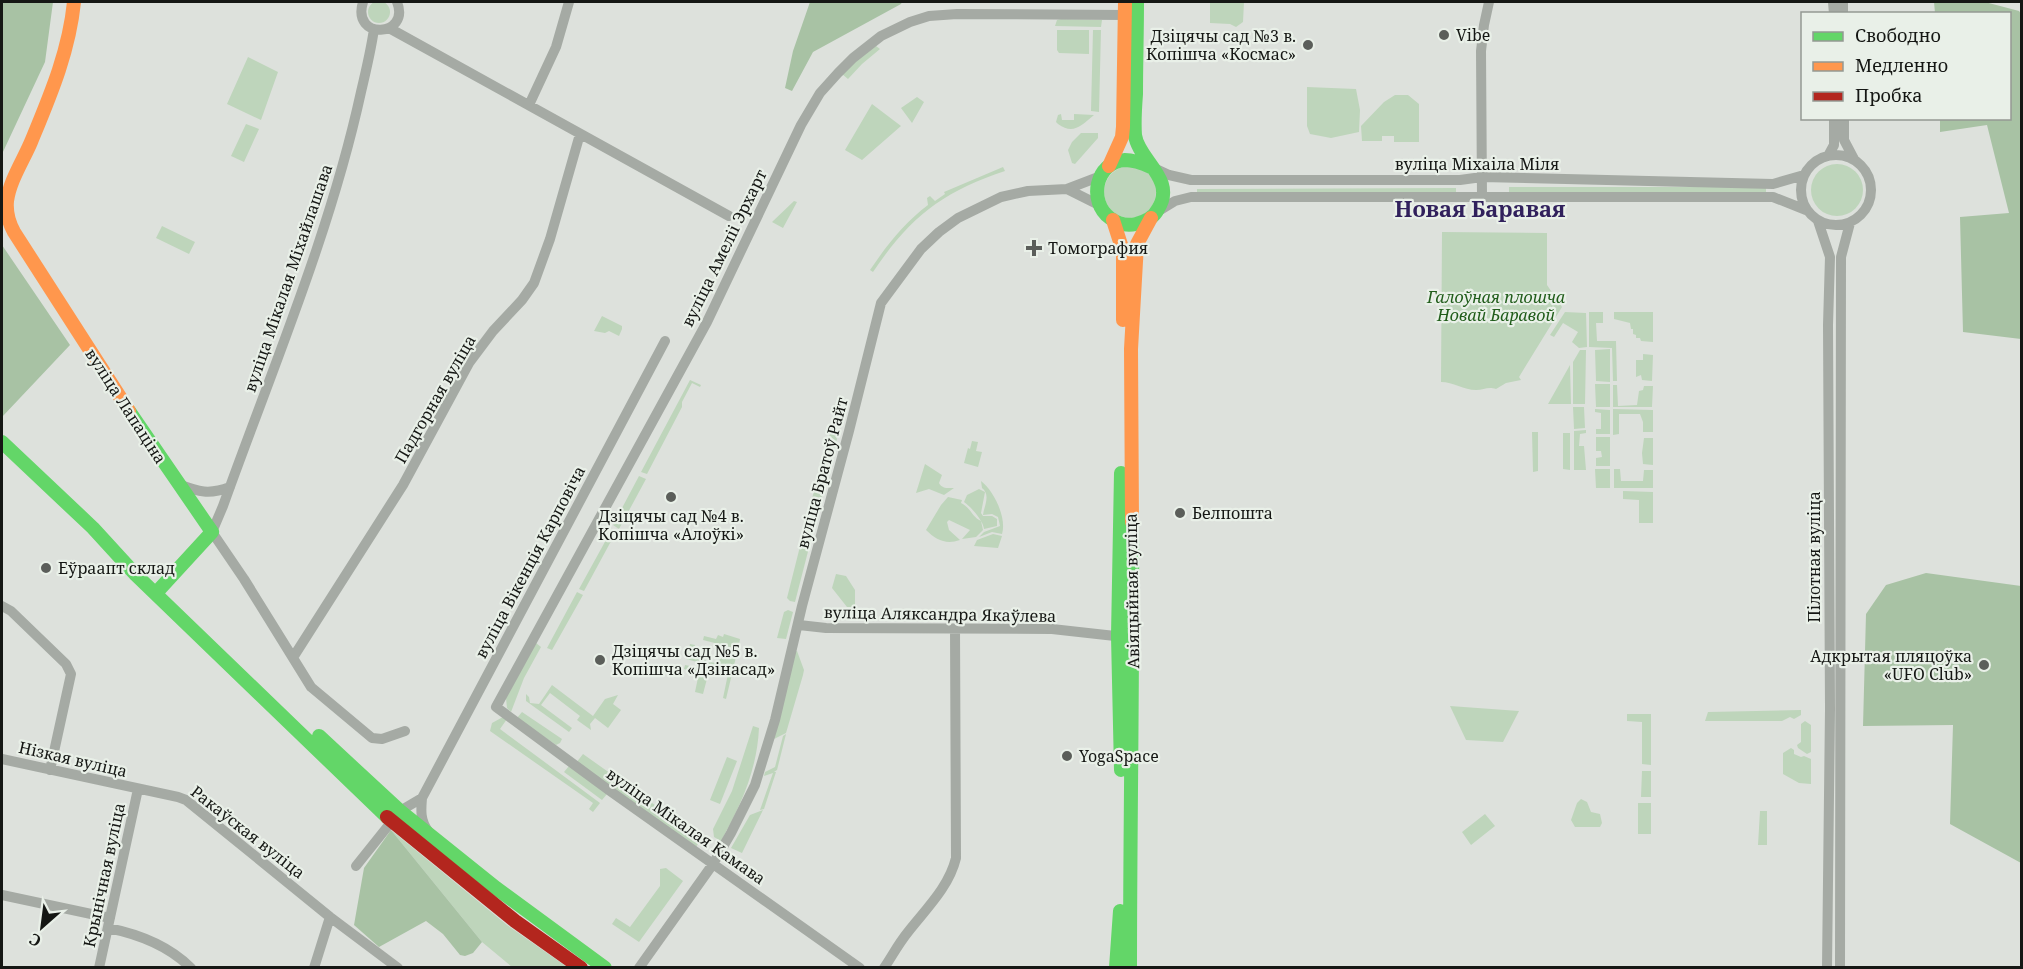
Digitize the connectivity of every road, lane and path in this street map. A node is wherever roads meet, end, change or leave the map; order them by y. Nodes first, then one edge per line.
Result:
1 (74, 2) edge
2 (363, 2) edge
3 (397, 2) edge
4 (569, 2) edge
5 (1137, 2) edge
6 (1489, 2) edge
7 (1125, 8) edge
8 (389, 28) junction
9 (374, 29) junction
10 (529, 105) junction
11 (1834, 120) edge
12 (1844, 120) edge
13 (580, 134) junction
14 (1828, 156) junction
15 (1854, 160) junction
16 (1151, 167) junction
17 (1105, 171) junction
18 (1804, 175) junction
19 (1482, 177) junction
20 (1067, 189) junction
21 (1482, 197) junction
22 (1099, 205) junction
23 (1806, 210) junction
24 (1154, 215) junction
25 (729, 216) dead end
26 (1113, 220) junction
27 (1818, 221) junction
28 (1850, 223) junction
29 (665, 341) dead end
30 (2, 442) edge
31 (177, 484) junction
32 (230, 487) junction
33 (212, 532) junction
34 (159, 590) junction
35 (2, 606) edge
36 (799, 625) junction
37 (955, 629) junction
38 (1125, 637) junction
39 (294, 656) junction
40 (496, 707) joint
41 (1836, 709) junction
42 (405, 731) dead end
43 (2, 759) edge
44 (50, 770) junction
45 (138, 789) junction
46 (422, 798) junction
47 (395, 816) junction
48 (428, 842) junction
49 (713, 864) junction
50 (356, 866) dead end
51 (2, 895) edge
52 (330, 917) junction
53 (109, 923) junction
54 (99, 968) edge
55 (191, 968) edge
56 (314, 968) edge
57 (398, 968) edge
58 (580, 968) edge
59 (605, 968) edge
60 (639, 968) edge
61 (860, 968) edge
62 (884, 968) edge
63 (1116, 968) edge
64 (1130, 968) edge
65 (1827, 968) edge
66 (1840, 968) edge

1 - 31 main road, вуліца Лапаціна
2 - 9 street
3 - 8 street
4 - 10 street
5 - 16 main road
6 - 19 street
7 - 17 main road
7 - 40 street, вуліца Амеліі Эрхарт
8 - 9 street
8 - 10 street
9 - 32 street, вуліца Мікалая Міхайлашава
10 - 13 street
11 - 14 street
12 - 15 street
13 - 25 street
13 - 39 street, Падгорная вуліца
14 - 15 street
14 - 18 street
15 - 28 street
16 - 17 main road
16 - 19 street, вуліца Міхаіла Міля
16 - 24 main road
17 - 20 street
17 - 22 main road
18 - 19 street, вуліца Міхаіла Міля
18 - 23 street
19 - 21 street
20 - 22 street
20 - 36 street, вуліца Братоў Райт
21 - 23 street, вуліца Міхаіла Міля
21 - 24 street, вуліца Міхаіла Міля
22 - 26 main road
23 - 27 street
24 - 26 main road
24 - 38 main road, Авіяцыйная вуліца
26 - 38 main road, Авіяцыйная вуліца
27 - 28 street
27 - 41 street, Пілотная вуліца
28 - 41 street, Пілотная вуліца
29 - 46 street, вуліца Вікенція Карповіча
30 - 34 main road
31 - 32 street
31 - 33 main road, вуліца Лапаціна
32 - 33 street, вуліца Мікалая Міхайлашава
33 - 34 main road
33 - 39 street, вуліца Лапаціна
34 - 47 main road
35 - 44 street
36 - 37 street, вуліца Аляксандра Якаўлева
36 - 49 street, вуліца Братоў Райт
37 - 38 street, вуліца Аляксандра Якаўлева
37 - 62 street
38 - 63 main road, Авіяцыйная вуліца
38 - 64 main road, Авіяцыйная вуліца
39 - 42 street, вуліца Лапаціна
40 - 49 street, вуліца Мікалая Камава
41 - 65 street, Пілотная вуліца
41 - 66 street, Пілотная вуліца
43 - 44 street, Нізкая вуліца
44 - 45 street, Нізкая вуліца
45 - 52 street, Ракаўская вуліца
45 - 53 street, Крынічная вуліца
46 - 47 street
46 - 48 street
47 - 48 main road
47 - 50 street
48 - 58 main road
48 - 59 main road
49 - 60 street, вуліца Братоў Райт
49 - 61 street, вуліца Мікалая Камава
51 - 53 street
52 - 56 street
52 - 57 street, Ракаўская вуліца
53 - 54 street, Крынічная вуліца
53 - 55 street

